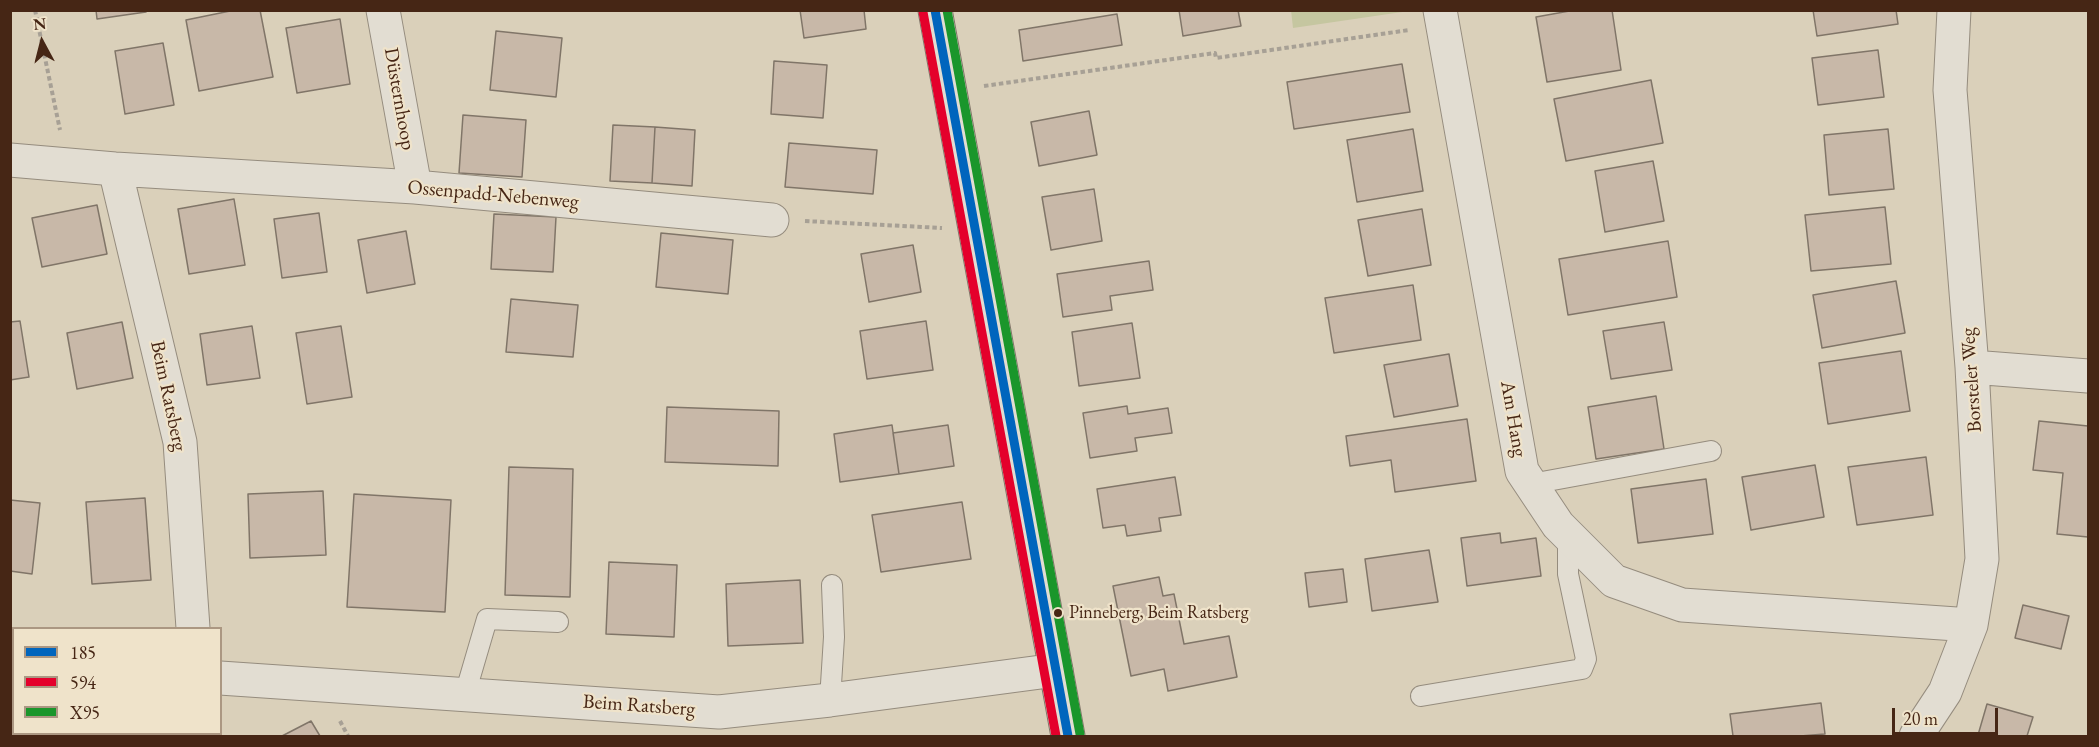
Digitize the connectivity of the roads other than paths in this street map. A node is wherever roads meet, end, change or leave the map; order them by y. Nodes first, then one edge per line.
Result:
1 (383, 10) edge
2 (935, 10) edge
3 (1954, 10) edge
4 (1441, 18) edge
5 (10, 160) edge
6 (115, 169) junction
7 (415, 187) junction
8 (772, 220) road end
9 (1972, 367) junction
10 (2088, 376) edge
11 (1711, 451) dead end
12 (1531, 484) junction
13 (1568, 536) junction
14 (832, 585) dead end
15 (558, 622) dead end
16 (1971, 625) junction
17 (193, 627) edge
18 (1056, 670) junction
19 (222, 678) edge
20 (465, 694) junction
21 (1421, 696) dead end
22 (830, 700) junction
23 (1068, 736) edge
24 (1916, 736) edge

1 - 7 street, Düsternhoop
2 - 18 street
3 - 9 street, Borsteler Weg
4 - 12 street, Am Hang
5 - 6 street, Ossenpadd-Nebenweg
6 - 7 street, Ossenpadd-Nebenweg
6 - 17 street, Beim Ratsberg
7 - 8 street, Ossenpadd-Nebenweg
9 - 10 street
9 - 16 street, Borsteler Weg
11 - 12 lane
12 - 13 street, Am Hang
13 - 16 street, Am Hang
13 - 21 lane
14 - 22 lane
15 - 20 lane
16 - 24 street, Borsteler Weg
18 - 22 street, Beim Ratsberg
18 - 23 street
19 - 20 street, Beim Ratsberg
20 - 22 street, Beim Ratsberg

